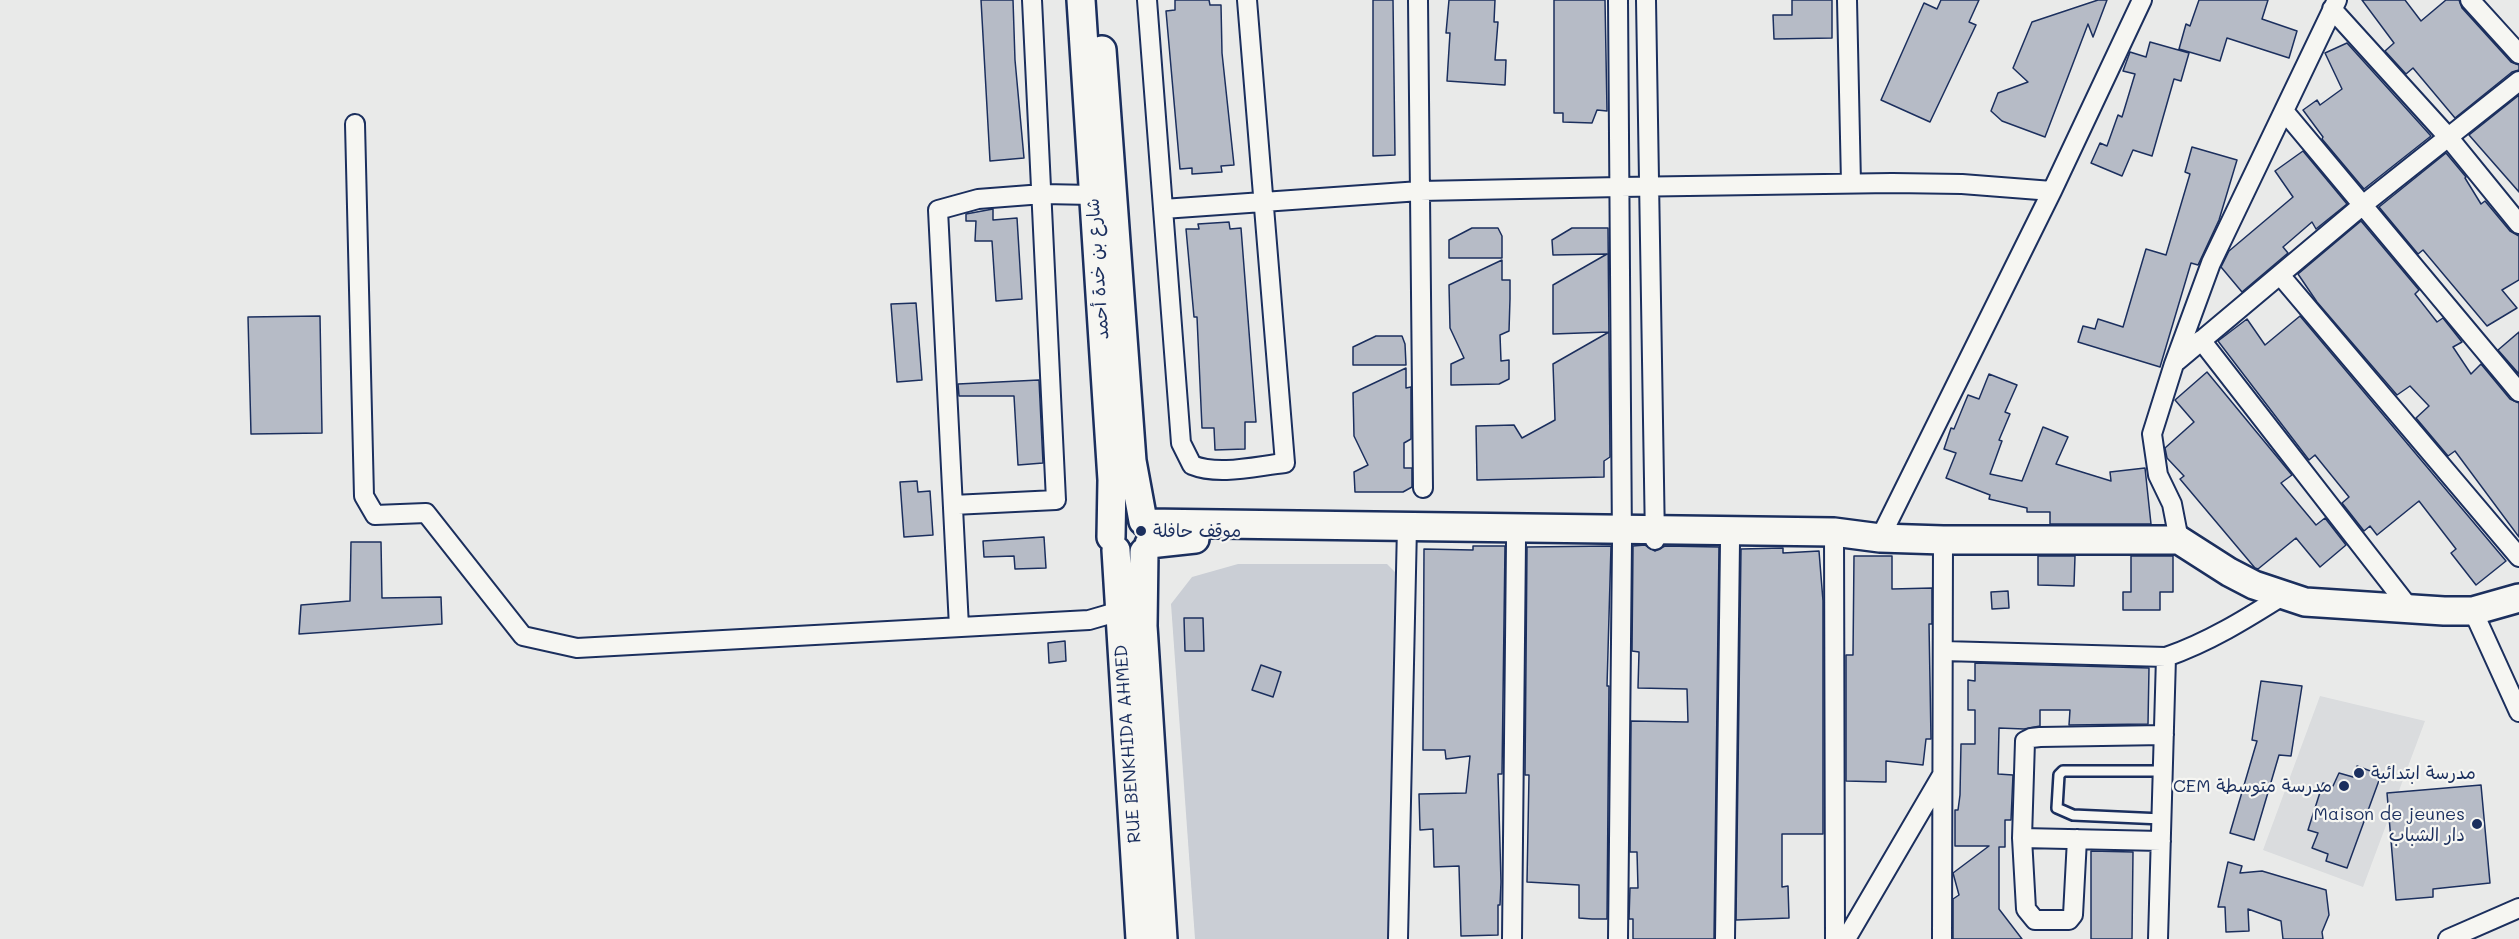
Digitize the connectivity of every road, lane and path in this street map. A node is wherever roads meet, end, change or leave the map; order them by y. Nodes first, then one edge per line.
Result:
1 (1032, 0) edge
2 (1081, 0) edge
3 (1099, 0) edge
4 (1147, 0) edge
5 (1247, 0) edge
6 (1418, 0) edge
7 (1618, 0) edge
8 (1646, 0) edge
9 (1847, 0) edge
10 (2142, 0) edge
11 (2470, 0) edge
12 (2335, 5) edge
13 (2519, 54) edge
14 (2519, 81) edge
15 (2284, 111) junction
16 (355, 124) dead end
17 (2449, 138) junction
18 (1851, 183) junction
19 (1649, 186) junction
20 (1620, 187) junction
21 (1420, 191) junction
22 (2052, 191) junction
23 (1043, 194) junction
24 (1093, 195) junction
25 (1263, 202) junction
26 (2364, 204) junction
27 (1163, 209) junction
28 (2519, 224) edge
29 (2280, 275) junction
30 (2201, 340) junction
31 (2174, 364) junction
32 (2519, 392) edge
33 (1423, 488) dead end
34 (953, 505) junction
35 (1407, 533) junction
36 (1145, 535) junction
37 (1622, 535) junction
38 (1655, 536) junction
39 (1834, 537) junction
40 (1718, 538) junction
41 (1880, 538) junction
42 (1943, 540) junction
43 (2179, 540) junction
44 (1516, 541) junction
45 (1113, 544) junction
46 (2519, 556) edge
47 (2284, 595) junction
48 (2519, 598) edge
49 (2411, 610) junction
50 (2473, 610) junction
51 (1120, 611) junction
52 (959, 627) junction
53 (1942, 651) junction
54 (2166, 657) junction
55 (2519, 712) edge
56 (2164, 735) junction
57 (2163, 771) junction
58 (1942, 774) junction
59 (2162, 819) junction
60 (2022, 838) junction
61 (2077, 839) junction
62 (2161, 841) junction
63 (2519, 908) edge
64 (1140, 939) edge
65 (1163, 939) edge
66 (1398, 939) edge
67 (1512, 939) edge
68 (1618, 939) edge
69 (1725, 939) edge
70 (1835, 939) edge
71 (1846, 939) edge
72 (1942, 939) edge
73 (2158, 939) edge
74 (2448, 939) edge

1 - 23 street
2 - 24 main road, شارع بن خدة أحمد
3 - 36 main road
4 - 27 street
5 - 25 street
6 - 21 street
7 - 20 street
8 - 19 street
9 - 18 street
10 - 22 street
11 - 13 street
12 - 15 street
12 - 17 street
14 - 17 street
15 - 26 street
15 - 31 street
16 - 52 street
17 - 26 street
17 - 28 street
18 - 19 street
18 - 22 street
19 - 20 street
19 - 38 street
20 - 21 street
20 - 37 street
21 - 25 street
21 - 33 street
22 - 41 street
23 - 24 street
23 - 34 street
23 - 34 street
24 - 45 main road, شارع بن خدة أحمد
25 - 27 street
25 - 27 street
26 - 29 street
26 - 32 street
29 - 30 street
29 - 46 street
30 - 31 street
30 - 49 street
31 - 43 street
34 - 52 street
35 - 36 main road
35 - 37 main road
35 - 44 main road
35 - 66 street
36 - 45 main road
36 - 45 main road
36 - 65 main road
37 - 38 main road
37 - 44 main road
37 - 68 street
38 - 40 main road
39 - 40 main road
39 - 41 main road
39 - 70 street
40 - 69 street
41 - 42 main road
42 - 43 main road
42 - 53 street
43 - 47 main road
44 - 67 street
45 - 51 main road, RUE BENKHIDA AHMED
47 - 49 main road
47 - 54 street
48 - 50 main road
49 - 50 main road
50 - 55 street
51 - 52 street
51 - 64 main road, RUE BENKHIDA AHMED
53 - 54 street
53 - 58 street
54 - 56 street
56 - 57 street
56 - 60 street
57 - 59 street
57 - 59 lane
58 - 71 street
58 - 72 street
59 - 62 street
60 - 61 street
60 - 61 street
61 - 62 street
62 - 73 street
63 - 74 street

